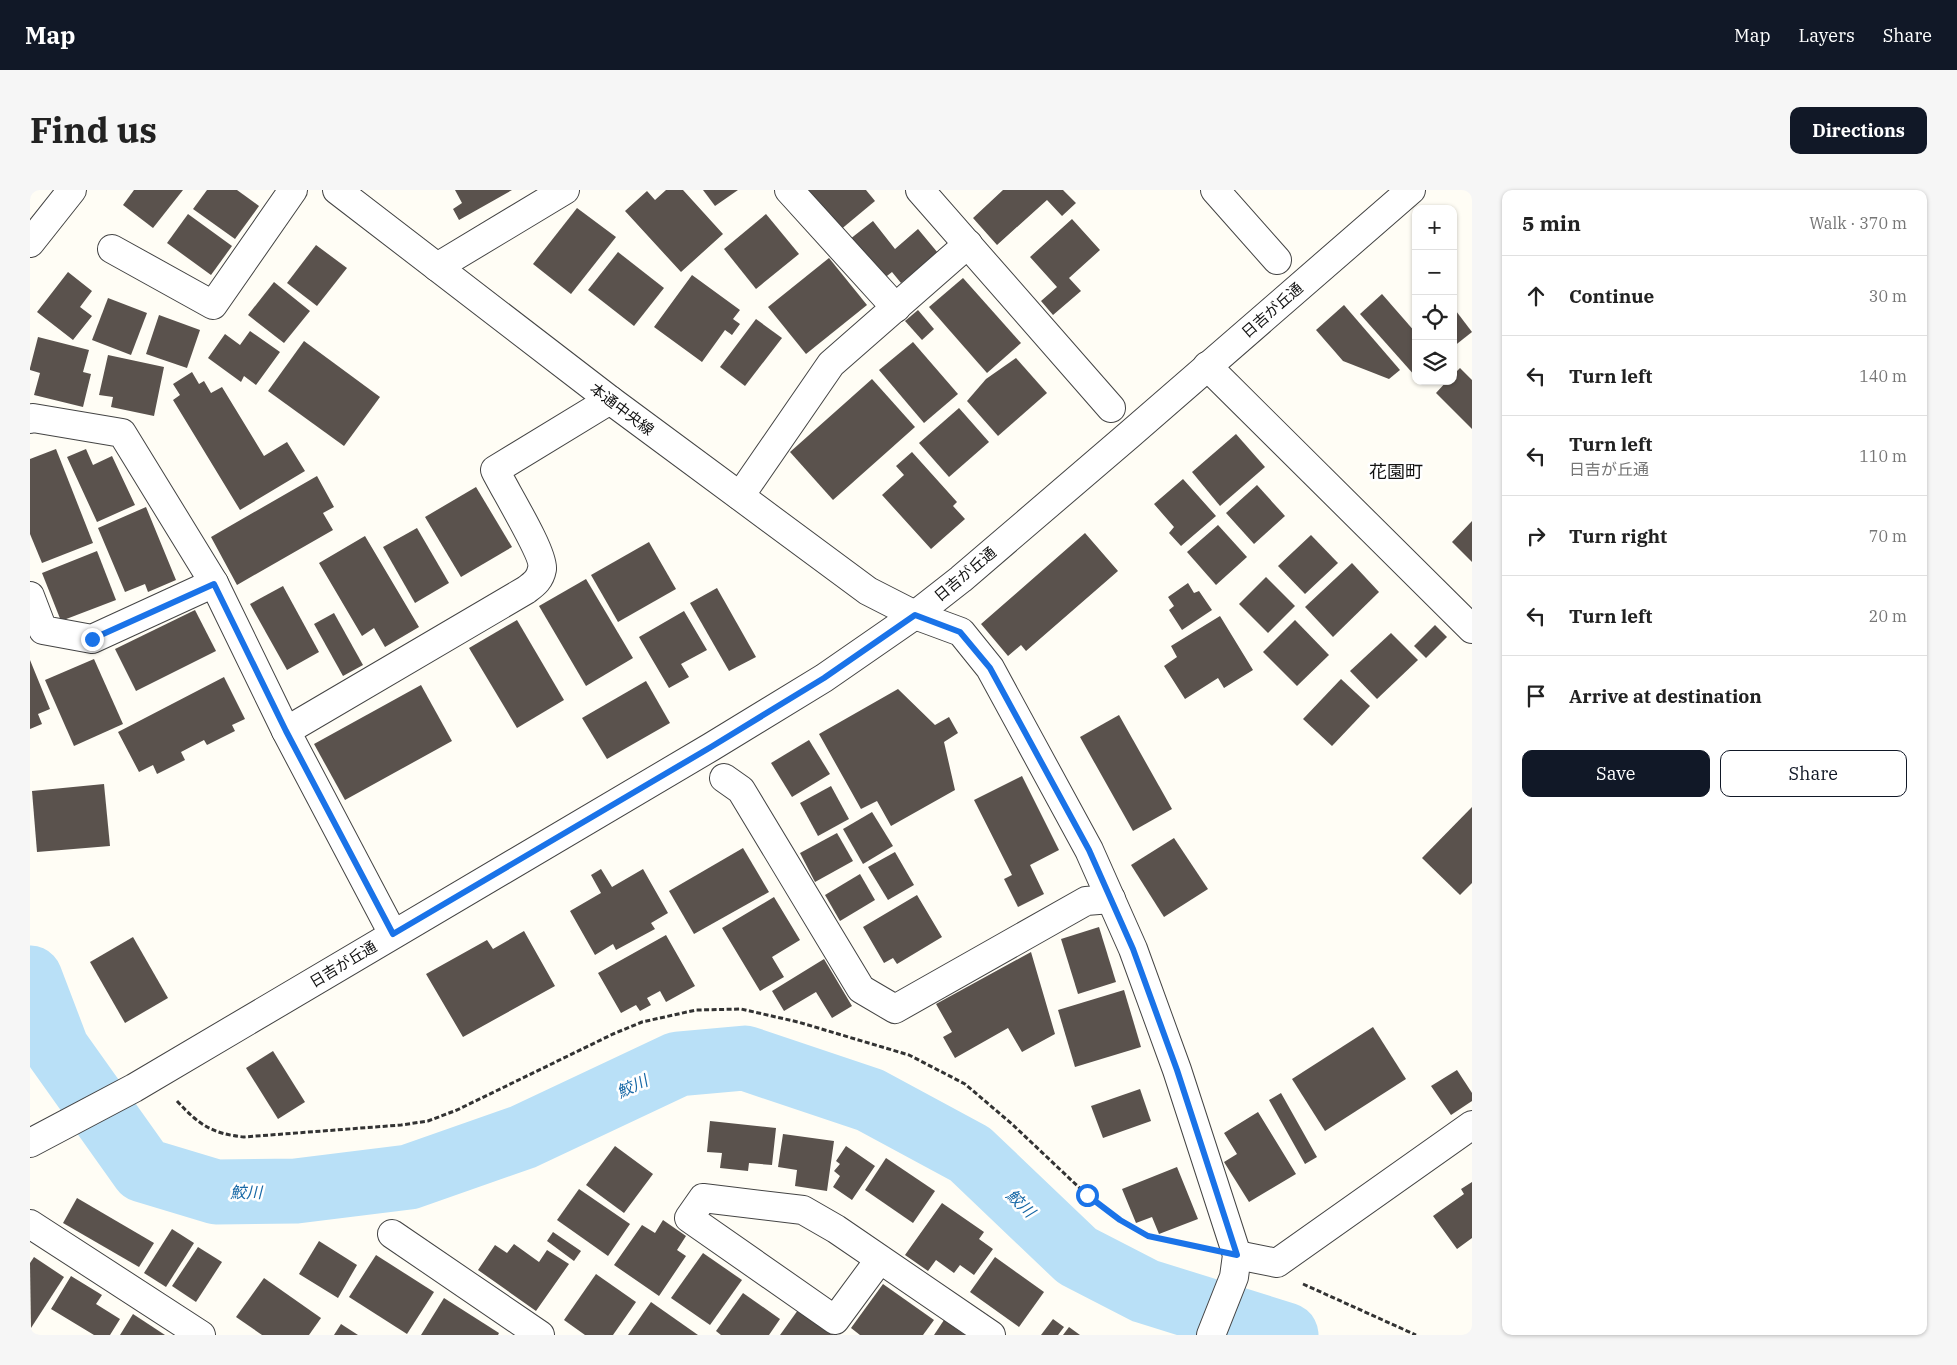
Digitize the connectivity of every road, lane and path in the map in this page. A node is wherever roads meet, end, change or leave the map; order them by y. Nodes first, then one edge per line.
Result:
1 (72, 190) edge
2 (293, 190) edge
3 (336, 190) edge
4 (565, 190) edge
5 (789, 190) edge
6 (920, 190) edge
7 (1215, 190) edge
8 (1411, 190) edge
9 (30, 243) edge
10 (968, 244) junction
11 (112, 249) dead end
12 (1277, 260) dead end
13 (437, 267) junction
14 (896, 308) junction
15 (1206, 366) junction
16 (610, 400) junction
17 (1111, 408) dead end
18 (30, 419) edge
19 (740, 496) junction
20 (214, 584) junction
21 (30, 596) edge
22 (915, 615) junction
23 (1472, 629) edge
24 (286, 731) junction
25 (724, 778) dead end
26 (1111, 899) junction
27 (393, 934) junction
28 (176, 1100) dead end
29 (1472, 1125) edge
30 (39, 1138) edge
31 (30, 1224) edge
32 (392, 1234) dead end
33 (880, 1259) junction
34 (1277, 1263) junction
35 (1236, 1266) junction
36 (201, 1335) edge
37 (540, 1335) edge
38 (991, 1335) edge
39 (1212, 1335) edge
40 (1416, 1335) edge

1 - 9 street
2 - 11 street
3 - 13 street, 本通中央線
4 - 13 street
5 - 14 street
6 - 10 street
7 - 12 street
8 - 15 street, 日吉が丘通
10 - 14 street
10 - 17 street
13 - 16 street, 本通中央線
14 - 19 street
15 - 22 street, 日吉が丘通
15 - 23 street
16 - 19 street, 本通中央線
16 - 24 street
18 - 20 street
19 - 22 street, 本通中央線
20 - 21 street
20 - 24 street
22 - 26 street, 本通中央線
22 - 27 street, 日吉が丘通
24 - 27 street
25 - 26 street
26 - 35 street, 本通中央線
27 - 30 street, 日吉が丘通
28 - 35 path
29 - 34 street
31 - 36 street
32 - 37 street
33 - 33 street
33 - 38 street
34 - 35 street
34 - 40 path
35 - 39 street

